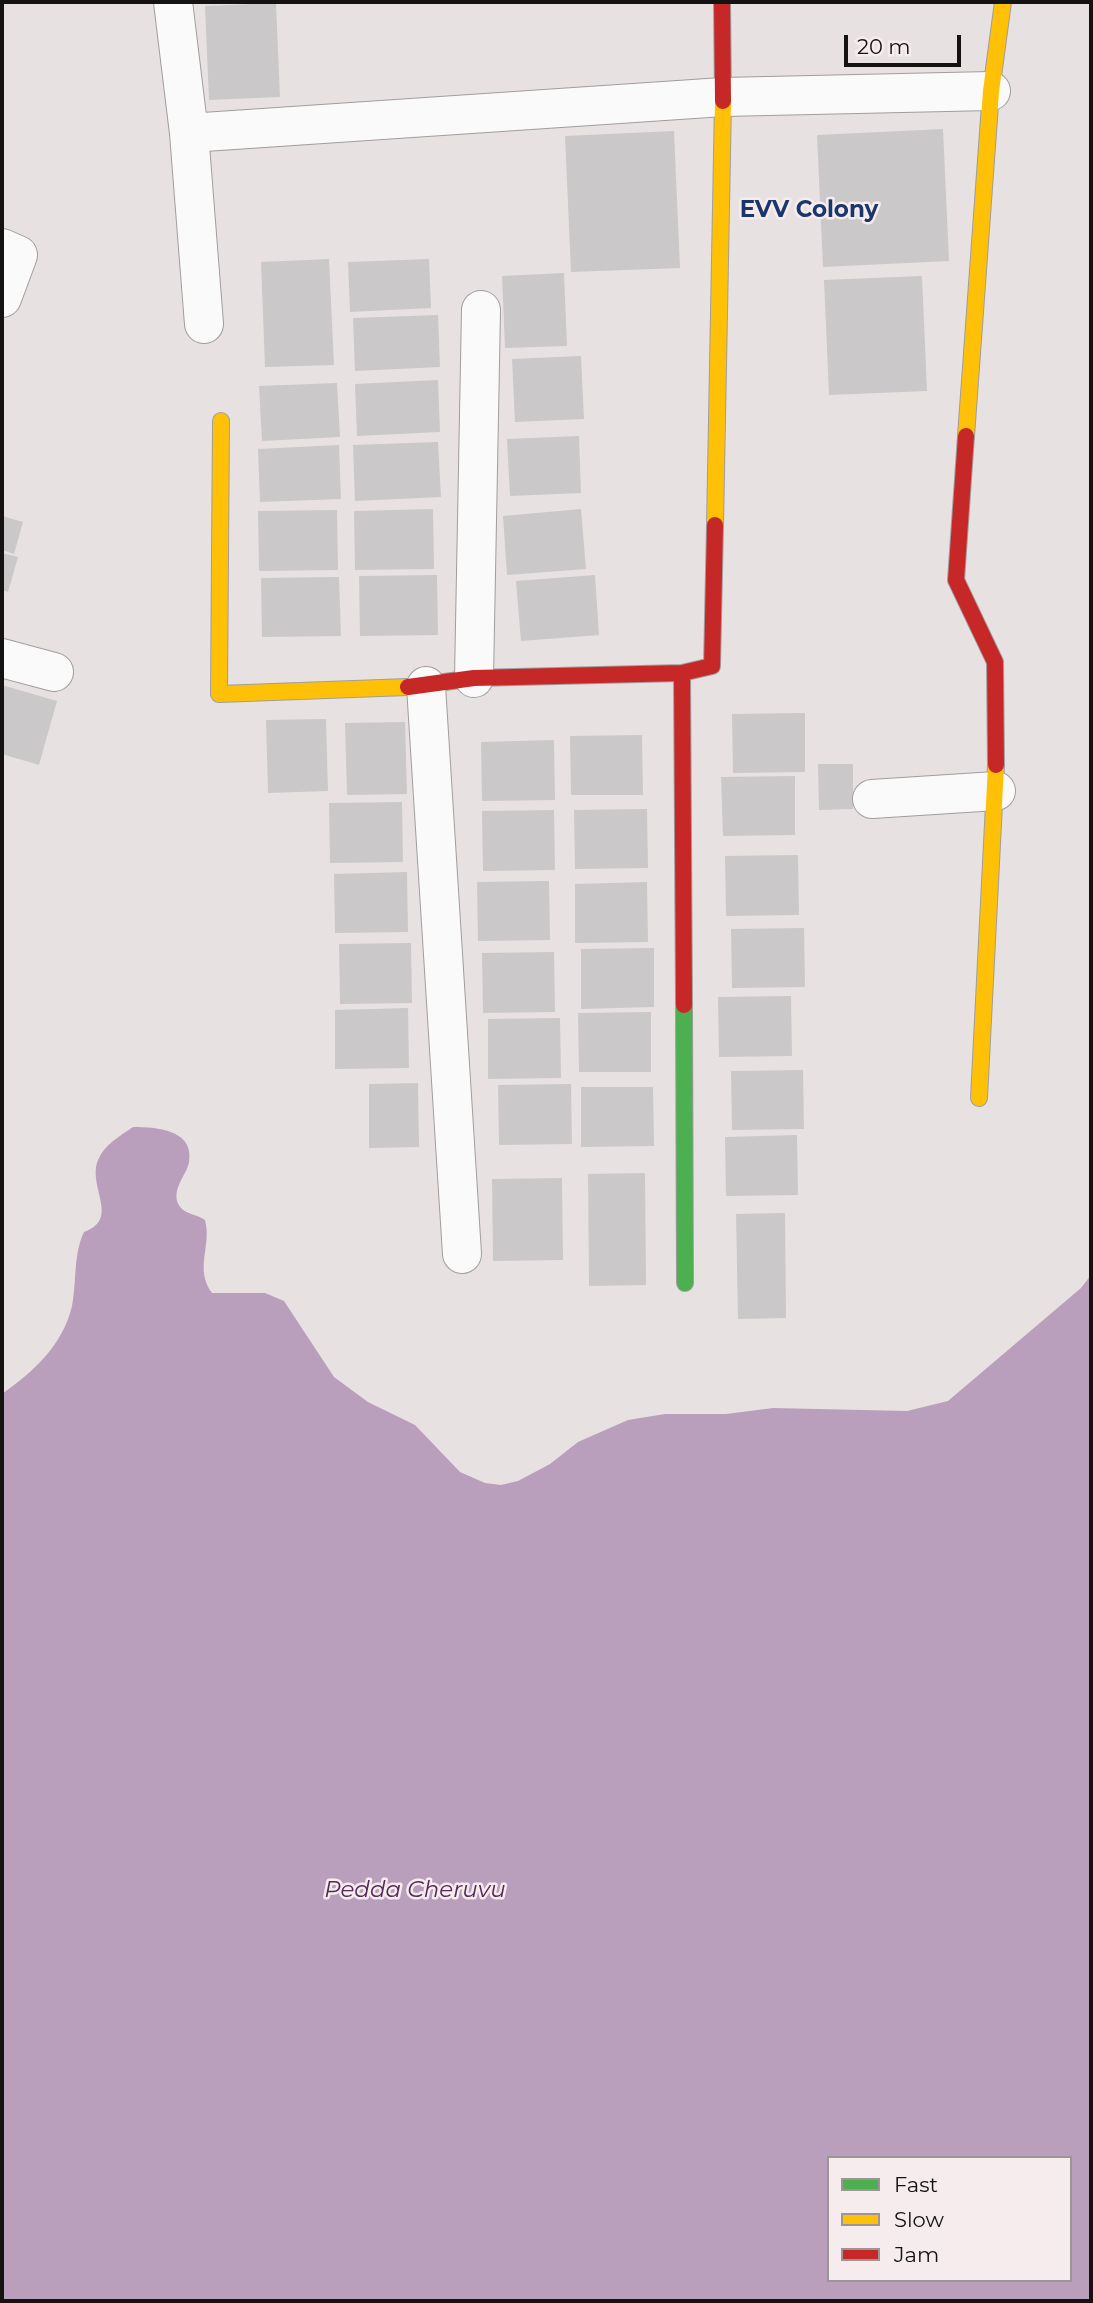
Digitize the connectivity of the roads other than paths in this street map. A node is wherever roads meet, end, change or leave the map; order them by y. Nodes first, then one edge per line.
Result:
1 (173, 2) edge
2 (722, 2) edge
3 (1003, 2) edge
4 (991, 91) junction
5 (723, 97) junction
6 (189, 133) junction
7 (2, 248) edge
8 (2, 298) edge
9 (481, 310) dead end
10 (204, 324) dead end
11 (221, 421) dead end
12 (2, 658) edge
13 (54, 672) dead end
14 (682, 673) junction
15 (474, 677) junction
16 (426, 686) junction
17 (996, 791) junction
18 (872, 799) dead end
19 (979, 1098) dead end
20 (461, 1254) dead end
21 (685, 1283) dead end

1 - 6 street
2 - 5 street
3 - 4 street
4 - 5 street
4 - 17 street
5 - 6 street
5 - 14 street
6 - 10 street
7 - 8 street
9 - 15 street
11 - 16 street
12 - 13 street
14 - 15 street
14 - 21 street
15 - 16 street
16 - 20 street
17 - 18 street
17 - 19 street

